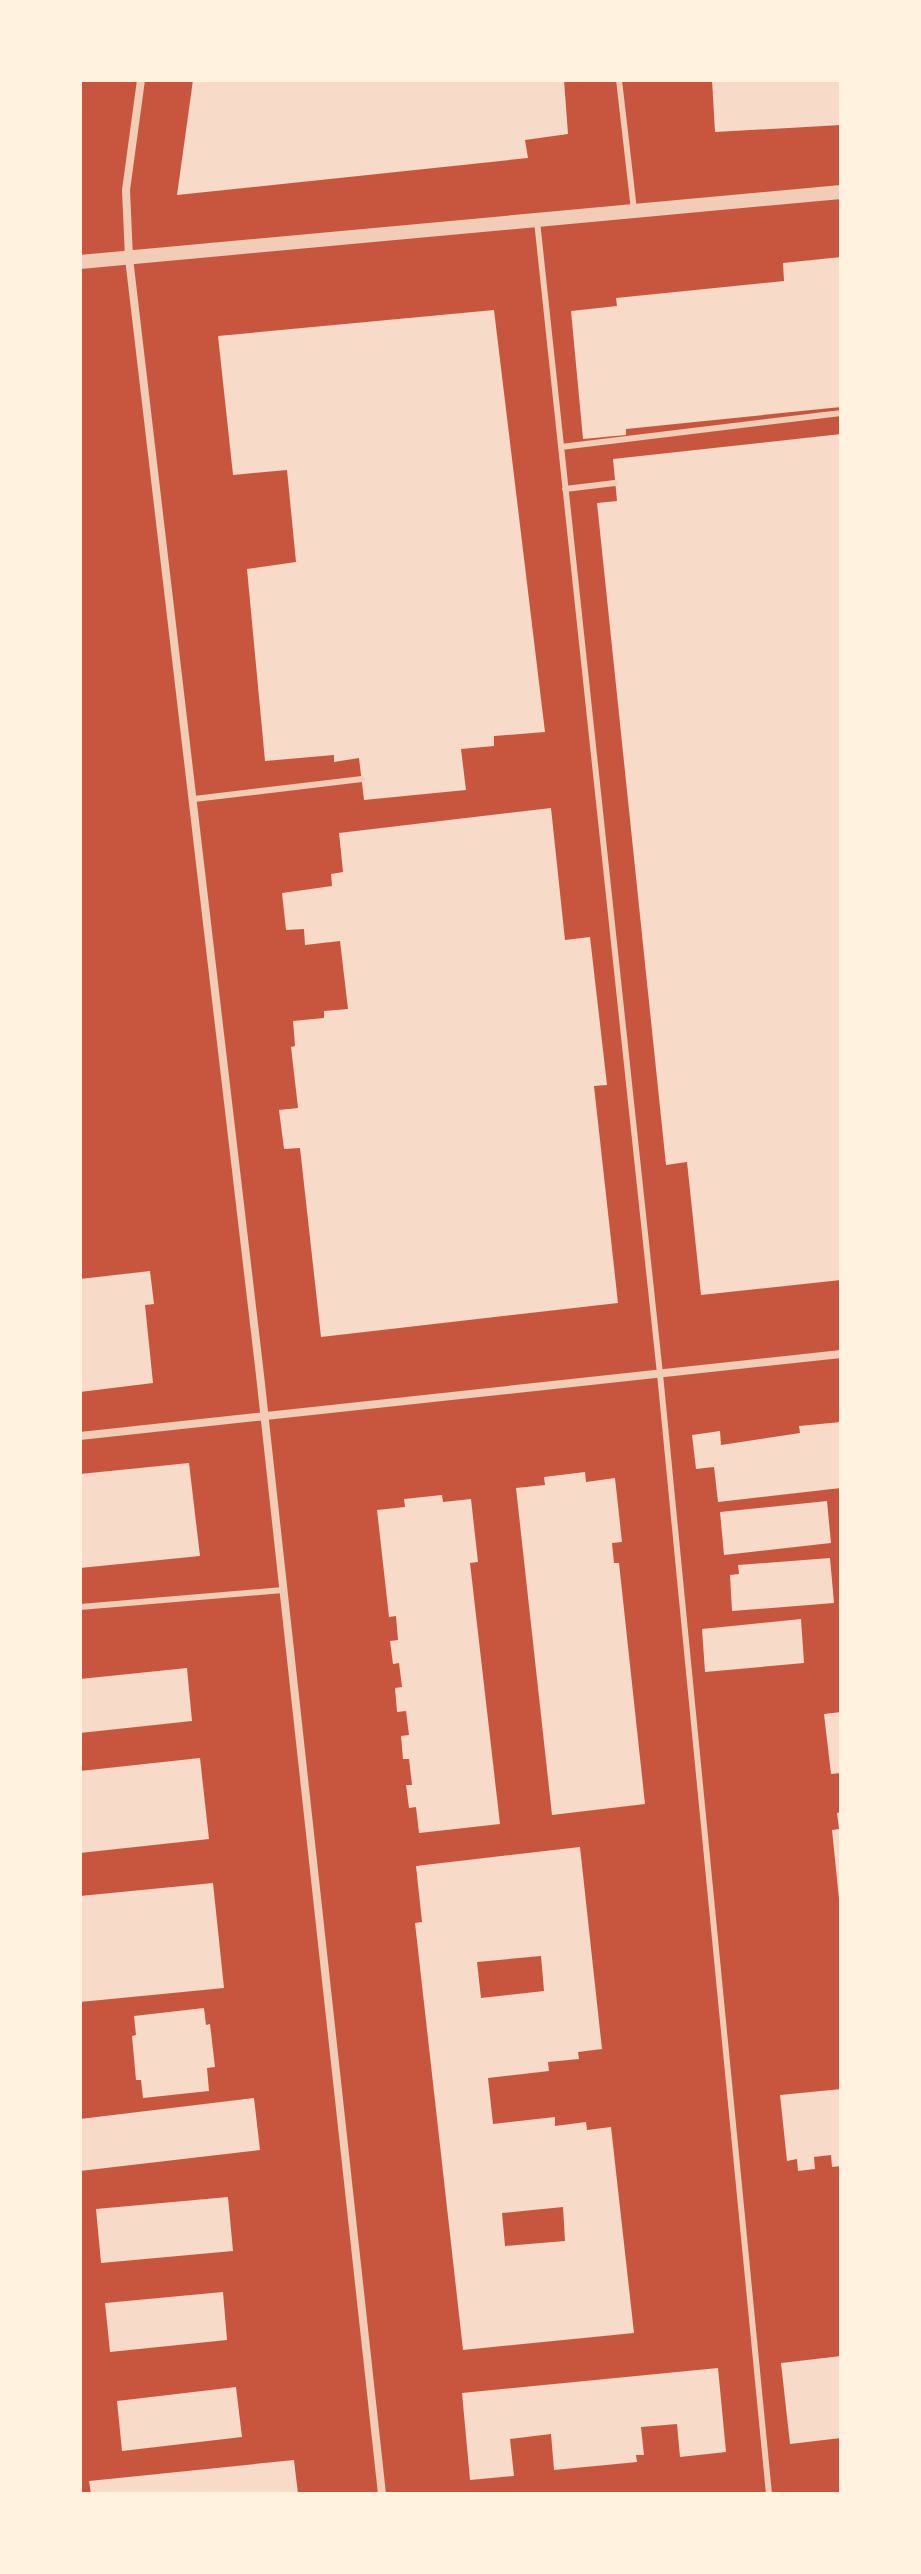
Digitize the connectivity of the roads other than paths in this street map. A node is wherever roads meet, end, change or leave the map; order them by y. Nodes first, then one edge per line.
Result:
1 (141, 80) edge
2 (619, 80) edge
3 (841, 192) edge
4 (634, 210) junction
5 (537, 221) junction
6 (129, 258) junction
7 (80, 262) edge
8 (841, 413) edge
9 (561, 447) junction
10 (615, 483) dead end
11 (565, 489) junction
12 (362, 779) dead end
13 (194, 799) junction
14 (841, 1354) edge
15 (660, 1374) junction
16 (264, 1416) junction
17 (80, 1436) edge
18 (283, 1590) junction
19 (80, 1607) edge
20 (382, 2494) edge
21 (769, 2494) edge

1 - 6 street
2 - 4 lane
3 - 4 street
4 - 5 street
5 - 6 street
5 - 9 lane
6 - 7 street
6 - 13 street
8 - 9 lane
9 - 11 lane
10 - 11 lane
11 - 15 lane
12 - 13 lane
13 - 16 street
14 - 15 street
15 - 16 street
15 - 21 lane
16 - 17 street
16 - 18 street
18 - 19 lane
18 - 20 street

